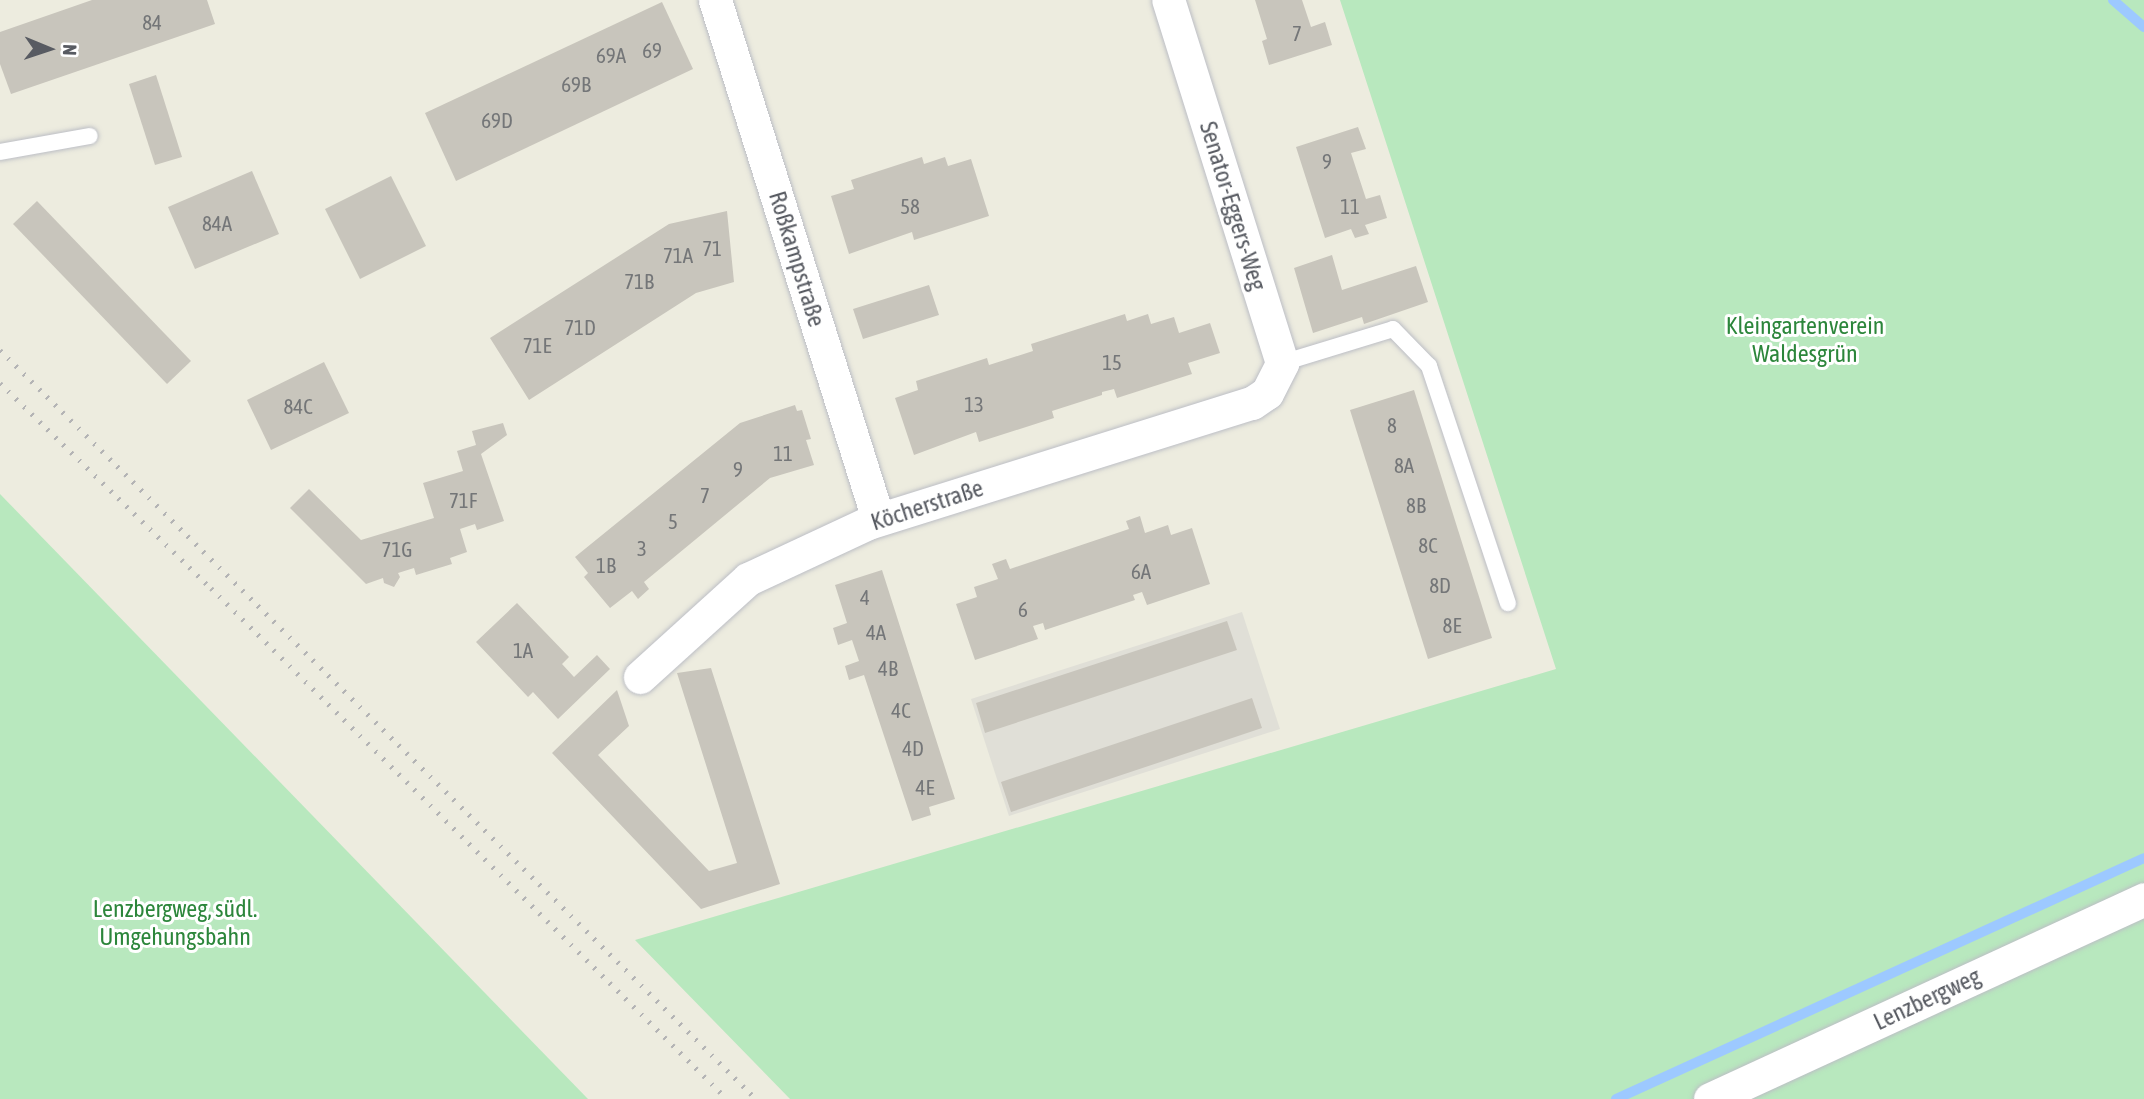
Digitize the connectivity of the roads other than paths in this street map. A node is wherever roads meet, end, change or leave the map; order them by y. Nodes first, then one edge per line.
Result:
1 (715, 0) edge
2 (1168, 0) edge
3 (90, 136) dead end
4 (0, 152) edge
5 (1282, 363) junction
6 (878, 519) junction
7 (1508, 603) dead end
8 (640, 677) dead end
9 (2144, 900) edge
10 (1710, 1099) edge

1 - 6 street, Roßkampstraße
2 - 5 street, Senator-Eggers-Weg
3 - 4 lane
5 - 6 street, Köcherstraße
5 - 7 lane
6 - 8 street, Köcherstraße
9 - 10 street, Lenzbergweg

